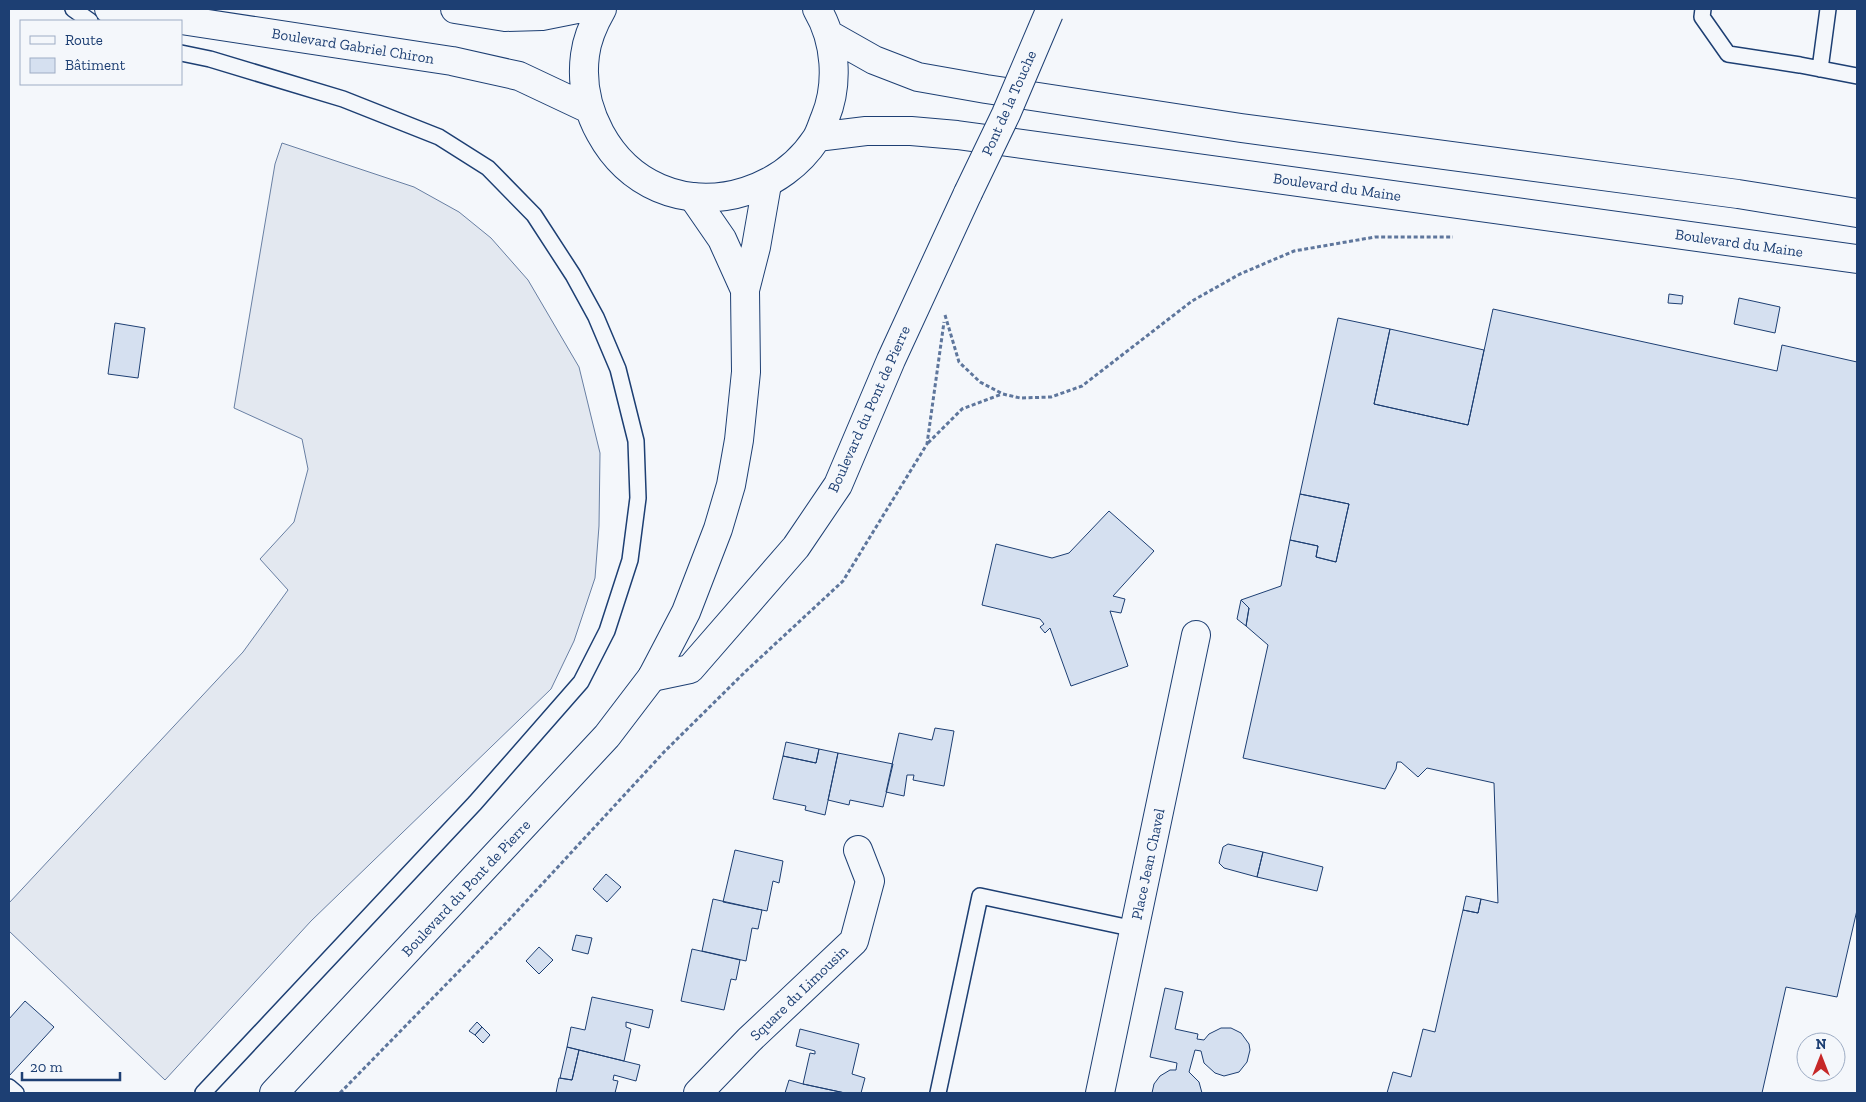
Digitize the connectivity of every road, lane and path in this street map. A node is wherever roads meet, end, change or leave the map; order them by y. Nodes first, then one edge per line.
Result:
1 (73, 9) edge
2 (109, 9) edge
3 (455, 9) edge
4 (577, 9) edge
5 (602, 9) edge
6 (816, 9) edge
7 (1702, 9) edge
8 (1828, 9) edge
9 (1049, 11) edge
10 (89, 20) edge
11 (182, 20) edge
12 (182, 20) edge
13 (828, 34) junction
14 (182, 53) edge
15 (1820, 68) junction
16 (1857, 76) edge
17 (589, 109) junction
18 (817, 137) junction
19 (767, 184) junction
20 (968, 193) joint
21 (694, 197) junction
22 (1857, 213) edge
23 (1462, 237) dead end
24 (1857, 259) edge
25 (745, 290) junction
26 (945, 314) dead end
27 (1003, 394) junction
28 (927, 444) dead end
29 (1196, 636) dead end
30 (652, 677) junction
31 (858, 850) dead end
32 (1135, 929) junction
33 (9, 1087) edge
34 (16, 1093) edge
35 (203, 1093) edge
36 (274, 1093) edge
37 (698, 1093) edge
38 (938, 1093) edge
39 (1100, 1093) edge

1 - 10 lane
2 - 11 main road, Boulevard Gabriel Chiron
3 - 4 main road
5 - 17 main road
6 - 13 main road
7 - 15 lane
8 - 15 lane
9 - 20 main road, Pont de la Touche, bridge
12 - 17 main road, Boulevard Gabriel Chiron
13 - 18 main road
13 - 22 main road
14 - 35 lane
15 - 16 lane
17 - 21 main road
18 - 19 main road
18 - 24 main road, Boulevard du Maine
19 - 21 main road
19 - 25 main road
20 - 30 main road, Boulevard du Pont de Pierre
21 - 25 main road
23 - 27 path
25 - 30 main road, Boulevard du Pont de Pierre
26 - 27 path
27 - 28 path
29 - 32 main road, Place Jean Chavel
30 - 36 main road, Boulevard du Pont de Pierre
31 - 37 main road, Square du Limousin
32 - 38 lane
32 - 39 main road, Place Jean Chavel
33 - 34 lane

